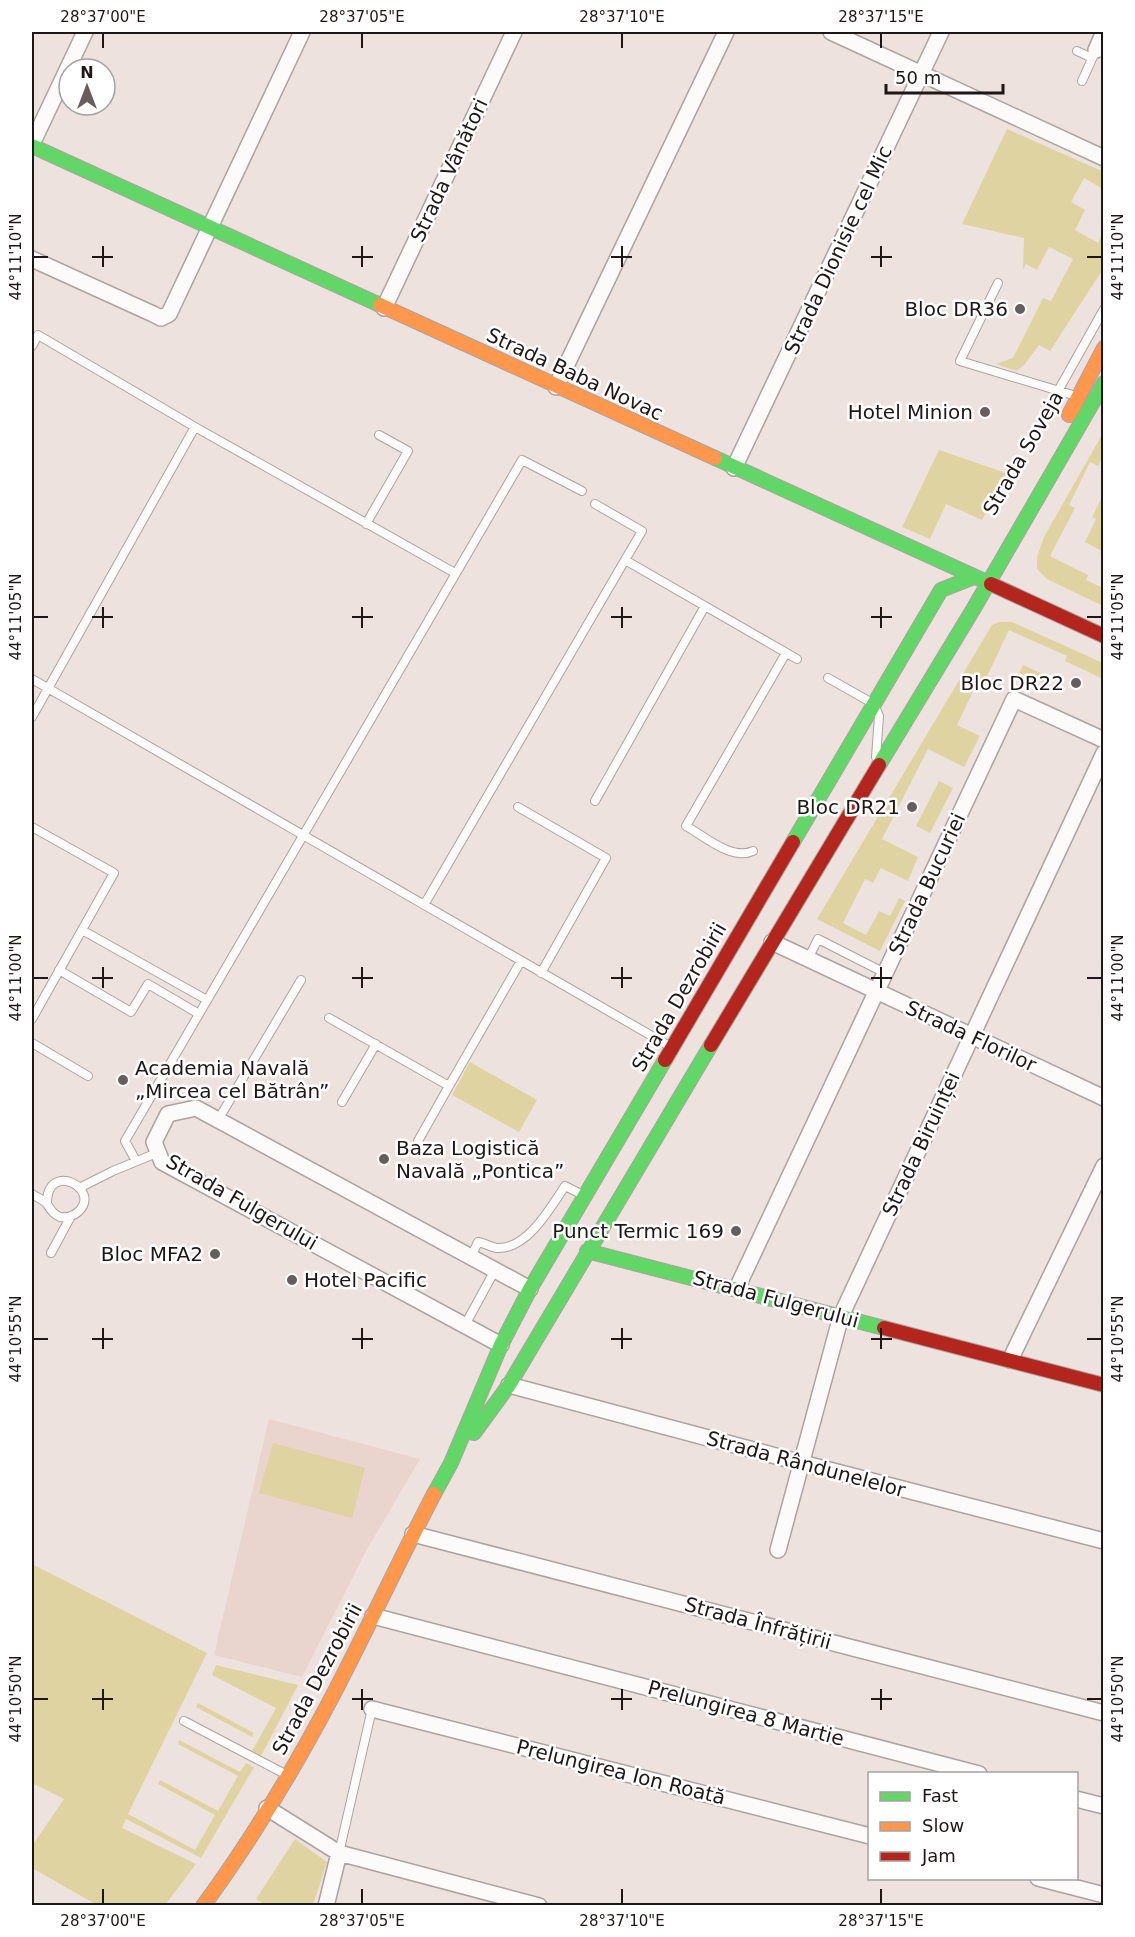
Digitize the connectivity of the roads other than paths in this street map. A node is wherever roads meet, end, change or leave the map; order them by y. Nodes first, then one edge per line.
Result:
1 (85, 32) edge
2 (302, 32) edge
3 (514, 32) edge
4 (726, 32) edge
5 (831, 32) edge
6 (941, 32) edge
7 (1104, 32) edge
8 (1077, 51) dead end
9 (1097, 54) edge
10 (922, 73) junction
11 (1082, 81) dead end
12 (32, 145) edge
13 (1104, 158) edge
14 (210, 228) junction
15 (32, 259) edge
16 (998, 283) dead end
17 (384, 308) junction
18 (1104, 309) edge
19 (32, 346) edge
20 (1104, 348) edge
21 (1104, 383) edge
22 (556, 387) junction
23 (1058, 391) junction
24 (1078, 397) junction
25 (195, 428) junction
26 (1060, 430) dead end
27 (379, 435) dead end
28 (734, 468) junction
29 (582, 491) dead end
30 (595, 504) dead end
31 (366, 524) junction
32 (625, 560) junction
33 (977, 572) junction
34 (455, 573) junction
35 (988, 583) junction
36 (705, 606) junction
37 (1104, 636) edge
38 (786, 653) junction
39 (797, 659) dead end
40 (828, 678) dead end
41 (32, 679) edge
42 (47, 688) junction
43 (874, 704) junction
44 (32, 717) edge
45 (1104, 741) edge
46 (1104, 753) edge
47 (874, 773) junction
48 (596, 801) dead end
49 (518, 807) dead end
50 (32, 827) edge
51 (303, 836) junction
52 (753, 851) dead end
53 (424, 905) junction
54 (82, 930) junction
55 (772, 942) junction
56 (808, 959) junction
57 (520, 961) junction
58 (59, 970) junction
59 (541, 973) junction
60 (885, 973) junction
61 (301, 980) dead end
62 (877, 992) junction
63 (207, 1000) junction
64 (199, 1014) junction
65 (329, 1018) dead end
66 (32, 1019) edge
67 (972, 1036) junction
68 (32, 1043) edge
69 (376, 1044) junction
70 (672, 1047) junction
71 (88, 1076) dead end
72 (448, 1086) junction
73 (1104, 1098) edge
74 (342, 1102) dead end
75 (218, 1120) junction
76 (418, 1141) dead end
77 (159, 1152) junction
78 (136, 1161) junction
79 (1104, 1166) edge
80 (80, 1188) junction
81 (32, 1194) edge
82 (584, 1196) junction
83 (47, 1203) junction
84 (71, 1216) junction
85 (587, 1251) junction
86 (51, 1253) dead end
87 (471, 1257) junction
88 (495, 1270) junction
89 (736, 1288) junction
90 (530, 1289) junction
91 (841, 1316) junction
92 (465, 1325) junction
93 (501, 1345) junction
94 (1010, 1360) junction
95 (510, 1385) junction
96 (1104, 1385) edge
97 (451, 1463) junction
98 (802, 1463) junction
99 (413, 1533) junction
100 (1104, 1541) edge
101 (778, 1550) dead end
102 (373, 1616) junction
103 (372, 1708) joint
104 (1104, 1713) edge
105 (184, 1721) dead end
106 (975, 1772) edge
107 (288, 1775) junction
108 (1078, 1799) edge
109 (1104, 1806) edge
110 (267, 1808) junction
111 (868, 1835) edge
112 (339, 1853) junction
113 (1046, 1880) edge
114 (1104, 1895) edge
115 (203, 1905) edge
116 (326, 1905) edge
117 (539, 1905) edge

1 - 12 street
2 - 14 street
3 - 17 street, Strada Vânători
4 - 22 street
5 - 10 street
6 - 10 street, Strada Dionisie cel Mic
7 - 9 street
8 - 9 lane
9 - 11 lane
10 - 13 street
10 - 28 street, Strada Dionisie cel Mic
12 - 14 main road, Strada Baba Novac
14 - 15 street
14 - 17 main road, Strada Baba Novac
16 - 23 lane
17 - 22 main road, Strada Baba Novac
18 - 23 lane
19 - 25 lane
20 - 24 main road, Strada Soveja
21 - 35 main road, Strada Soveja
22 - 28 main road, Strada Baba Novac
23 - 24 lane
24 - 26 main road, Strada Soveja
25 - 31 lane
25 - 42 lane
27 - 31 lane
28 - 33 main road, Strada Baba Novac
29 - 34 lane
30 - 32 lane
31 - 34 lane
32 - 36 lane
32 - 53 lane
33 - 35 main road, Strada Baba Novac
33 - 43 main road, Strada Dezrobirii
34 - 51 lane
35 - 37 main road, Strada Baba Novac
35 - 47 main road, Strada Dezrobirii
36 - 38 lane
36 - 48 lane
38 - 39 lane
38 - 52 lane
40 - 43 lane
41 - 42 lane
42 - 44 lane
42 - 51 lane
43 - 47 lane
43 - 70 main road, Strada Dezrobirii
45 - 60 street, Strada Bucuriei
46 - 67 street, Strada Biruinței
47 - 55 main road, Strada Dezrobirii
49 - 59 lane
50 - 54 lane
51 - 53 lane
51 - 63 lane
53 - 57 lane
54 - 58 lane
54 - 63 lane
55 - 56 street, Strada Florilor
55 - 85 main road, Strada Dezrobirii
56 - 60 lane
56 - 62 street, Strada Florilor
57 - 59 lane
57 - 72 lane
58 - 64 lane
58 - 66 lane
59 - 70 lane
60 - 62 street, Strada Bucuriei
61 - 75 lane
62 - 67 street, Strada Florilor
62 - 89 street, Strada Bucuriei
63 - 64 lane
64 - 78 lane
65 - 69 lane
67 - 73 street, Strada Florilor
67 - 91 street, Strada Biruinței
68 - 71 lane
69 - 72 lane
69 - 74 lane
70 - 82 main road, Strada Dezrobirii
72 - 76 lane
75 - 77 street, Strada Fulgerului
75 - 87 street, Strada Fulgerului
77 - 78 lane
77 - 92 street, Strada Fulgerului
78 - 80 lane
79 - 94 street
80 - 83 lane
80 - 84 lane
81 - 83 lane
82 - 87 lane
82 - 90 main road, Strada Dezrobirii
83 - 84 lane
84 - 86 lane
85 - 89 main road, Strada Fulgerului
85 - 95 main road, Strada Dezrobirii
87 - 88 street, Strada Fulgerului
88 - 90 street, Strada Fulgerului
88 - 92 lane
89 - 91 main road, Strada Fulgerului
90 - 93 main road, Strada Dezrobirii
91 - 94 main road, Strada Fulgerului
91 - 98 street, Strada Biruinței
92 - 93 street, Strada Fulgerului
93 - 97 main road, Strada Dezrobirii
94 - 96 main road, Strada Fulgerului
95 - 97 main road, Strada Dezrobirii
95 - 98 street, Strada Rândunelelor
97 - 99 main road, Strada Dezrobirii
98 - 100 street, Strada Rândunelelor
98 - 101 street, Strada Biruinței
99 - 102 main road, Strada Dezrobirii
99 - 104 street, Strada Înfrățirii
102 - 106 street, Prelungirea 8 Martie
102 - 107 main road, Strada Dezrobirii
103 - 111 street, Prelungirea Ion Roată
103 - 112 lane
105 - 107 lane
107 - 110 main road, Strada Dezrobirii
108 - 109 street
110 - 112 street
110 - 115 main road, Strada Dezrobirii
112 - 116 street
112 - 117 street
113 - 114 street

